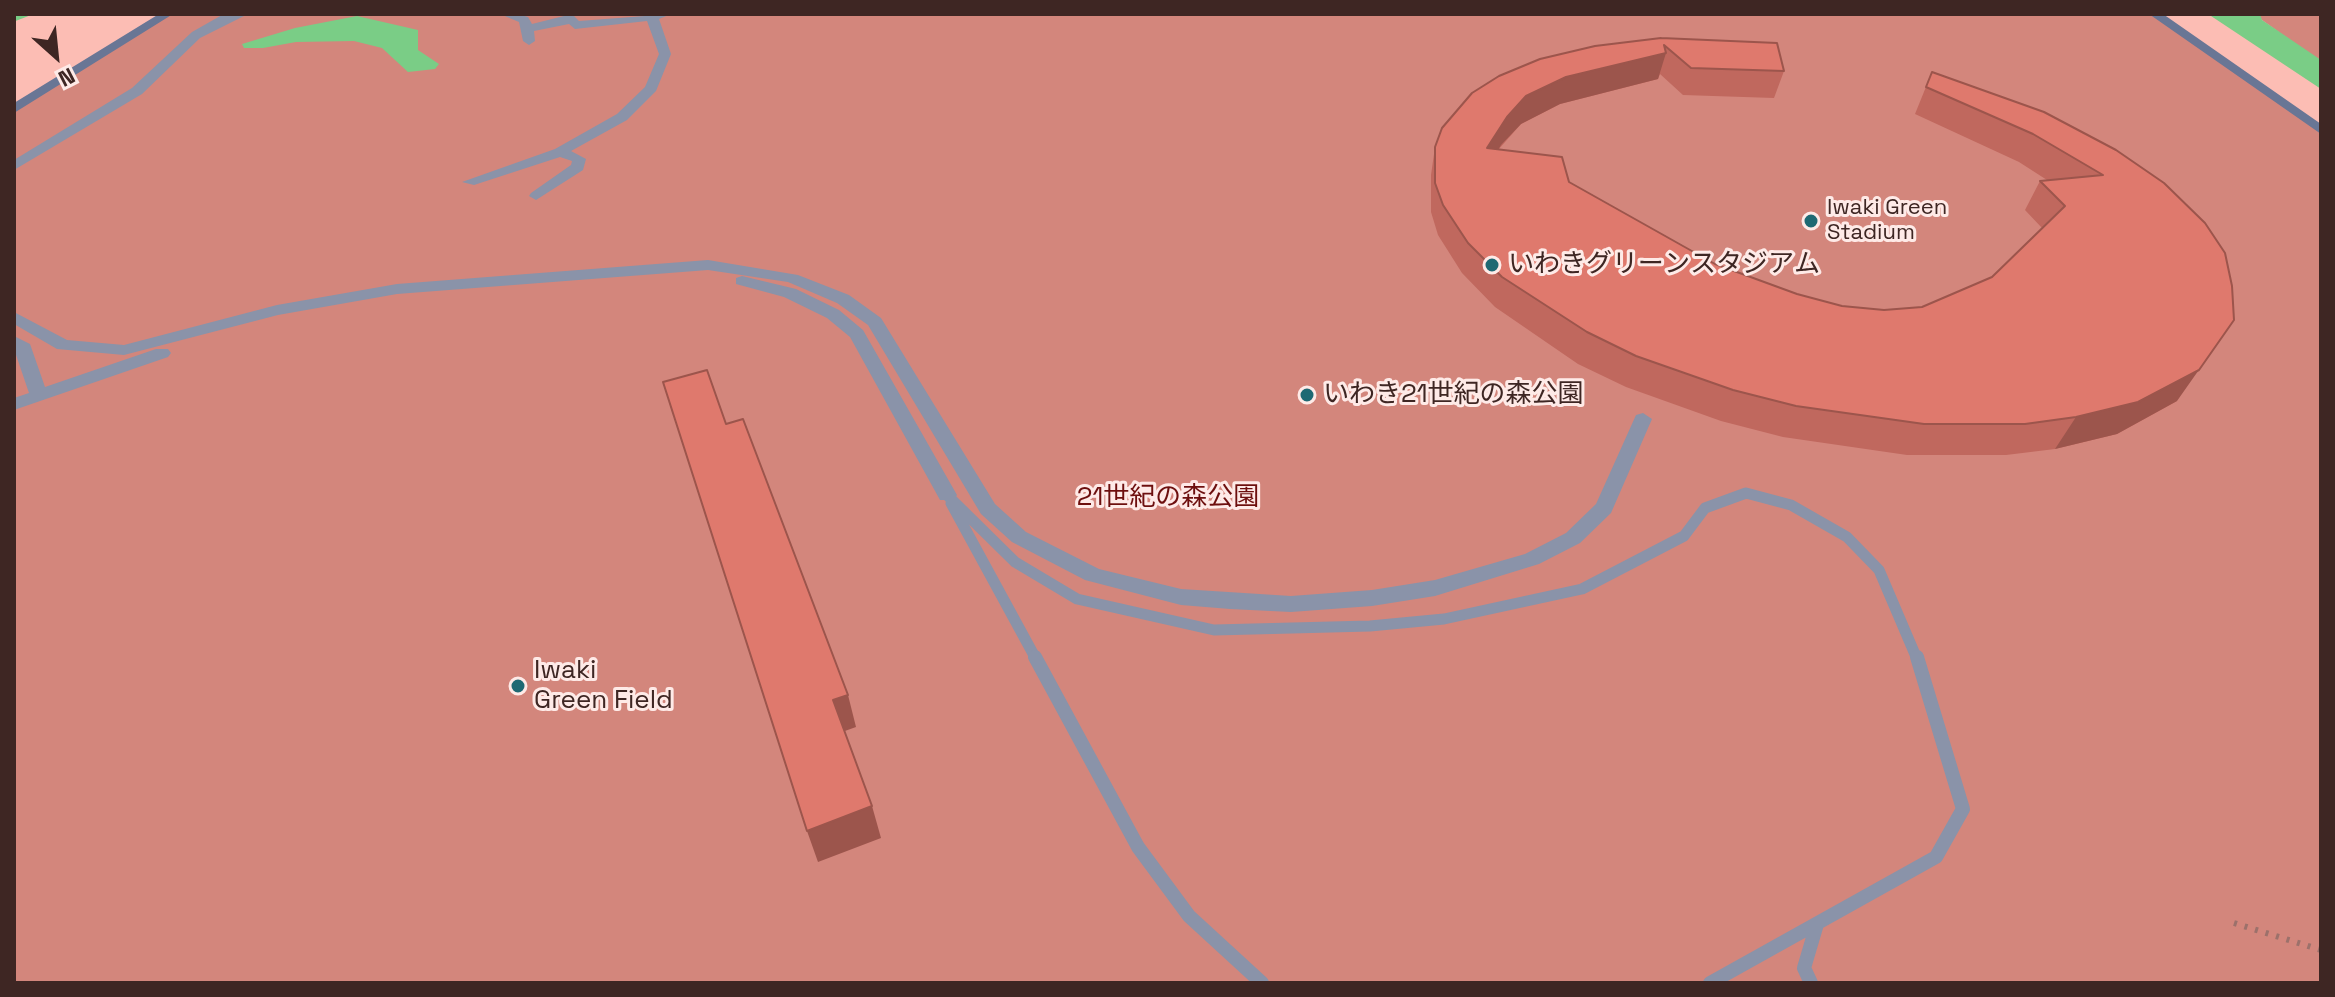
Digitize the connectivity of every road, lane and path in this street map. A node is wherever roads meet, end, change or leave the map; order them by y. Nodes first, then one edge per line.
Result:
1 (167, 14) edge
2 (216, 14) edge
3 (242, 14) edge
4 (506, 14) edge
5 (2155, 14) edge
6 (658, 16) edge
7 (14, 109) edge
8 (2321, 130) edge
9 (560, 152) junction
10 (14, 155) edge
11 (14, 166) edge
12 (469, 182) dead end
13 (536, 196) dead end
14 (14, 317) edge
15 (14, 341) edge
16 (39, 395) junction
17 (14, 404) edge
18 (1643, 419) dead end
19 (947, 495) junction
20 (2234, 923) dead end
21 (1817, 924) junction
22 (2321, 950) edge
23 (1262, 983) edge
24 (1710, 983) edge
25 (1811, 983) edge

1 - 7 street
2 - 10 street
3 - 11 street
4 - 6 street
5 - 8 street
6 - 9 street
9 - 12 street
9 - 13 street
14 - 18 street
15 - 16 street
16 - 17 street
16 - 19 street
19 - 21 lane
19 - 23 lane
20 - 22 path
21 - 24 lane
21 - 25 lane

